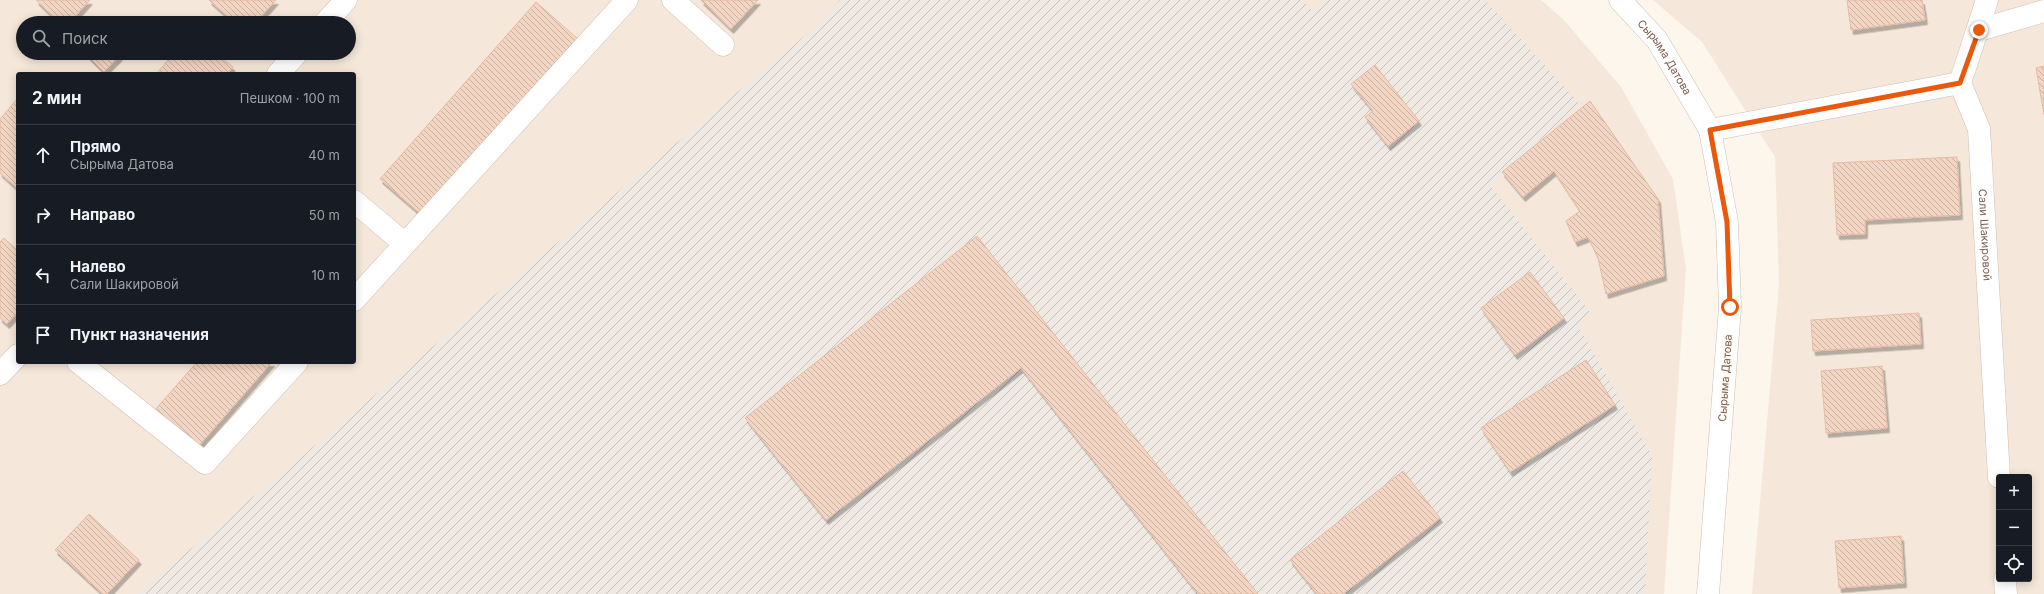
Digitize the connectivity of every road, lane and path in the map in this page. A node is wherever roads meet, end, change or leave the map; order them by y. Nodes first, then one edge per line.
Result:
1 (346, 0) edge
2 (627, 0) edge
3 (673, 0) edge
4 (1620, 0) edge
5 (1987, 0) edge
6 (2044, 11) edge
7 (331, 16) edge
8 (1979, 30) junction
9 (723, 44) dead end
10 (291, 60) edge
11 (280, 72) edge
12 (1960, 83) junction
13 (1710, 130) junction
14 (356, 202) edge
15 (405, 244) junction
16 (356, 298) edge
17 (16, 357) edge
18 (81, 364) edge
19 (295, 364) edge
20 (0, 374) edge
21 (1999, 474) edge
22 (2005, 582) edge
23 (1708, 594) edge
24 (2006, 594) edge

1 - 7 street
2 - 15 street
3 - 9 street
4 - 13 street, Сырыма Датова
5 - 8 street
6 - 8 street
8 - 12 street
10 - 11 street
12 - 13 street
12 - 21 street, Сали Шакировой
13 - 23 street, Сырыма Датова
14 - 15 street
15 - 16 street
17 - 20 street
18 - 19 street
22 - 24 street

